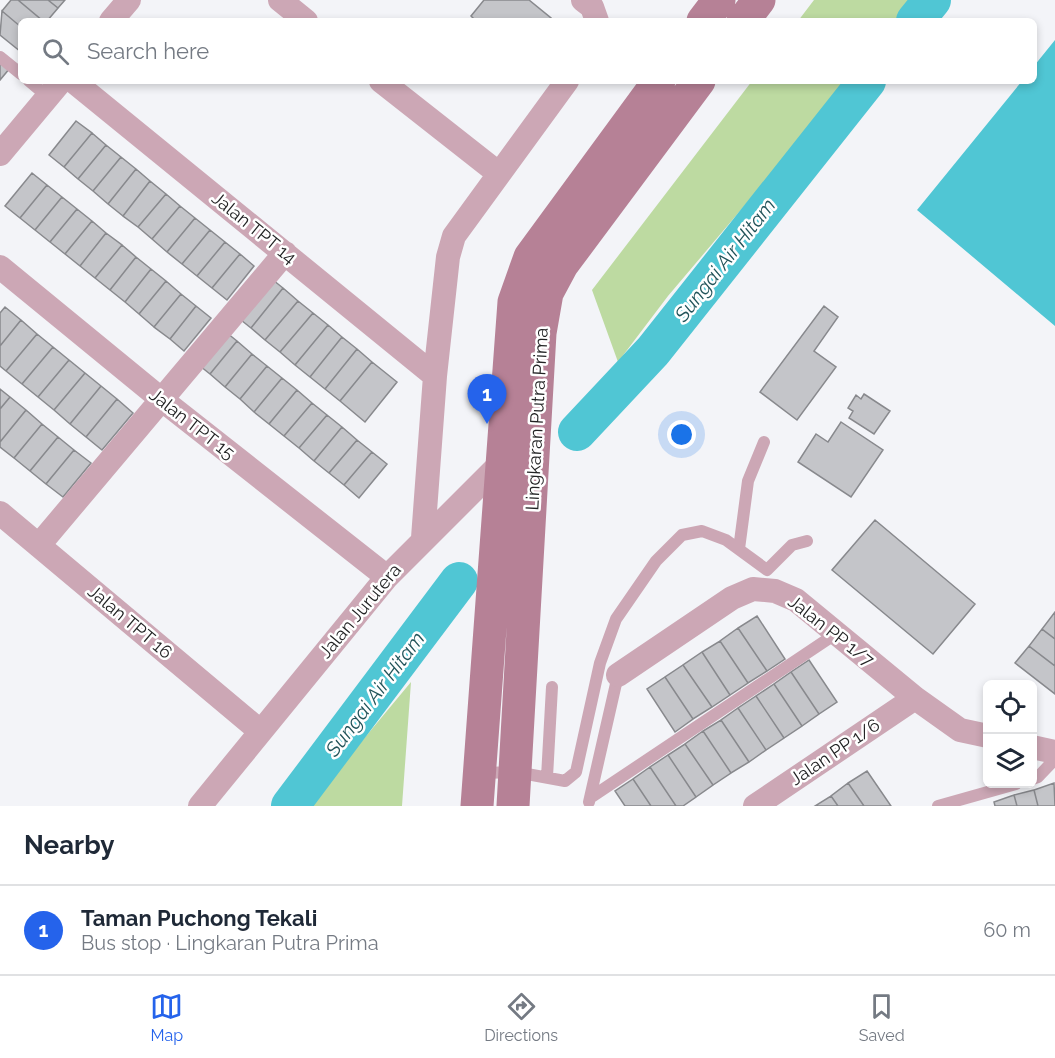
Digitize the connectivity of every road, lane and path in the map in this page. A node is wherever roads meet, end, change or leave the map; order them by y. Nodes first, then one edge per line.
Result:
1 (129, 0) edge
2 (280, 0) edge
3 (583, 0) edge
4 (719, 0) edge
5 (759, 0) edge
6 (114, 18) edge
7 (302, 18) edge
8 (596, 18) edge
9 (705, 18) edge
10 (745, 18) edge
11 (0, 57) edge
12 (18, 72) edge
13 (39, 84) edge
14 (77, 84) edge
15 (385, 84) edge
16 (565, 84) edge
17 (657, 84) edge
18 (697, 84) edge
19 (55, 89) edge
20 (0, 154) edge
21 (498, 173) junction
22 (285, 253) junction
23 (0, 267) edge
24 (435, 376) junction
25 (161, 399) junction
26 (536, 431) junction
27 (764, 442) dead end
28 (502, 461) junction
29 (0, 513) edge
30 (423, 538) junction
31 (807, 541) dead end
32 (39, 545) junction
33 (739, 549) junction
34 (387, 577) junction
35 (837, 633) junction
36 (618, 675) joint
37 (552, 687) dead end
38 (915, 698) junction
39 (260, 731) junction
40 (983, 735) edge
41 (1037, 748) edge
42 (1055, 752) edge
43 (1055, 759) edge
44 (479, 773) junction
45 (531, 775) junction
46 (1037, 777) edge
47 (999, 788) edge
48 (589, 802) edge
49 (200, 806) edge
50 (477, 806) edge
51 (513, 806) edge
52 (754, 806) edge
53 (938, 806) edge

1 - 6 street
2 - 7 street
3 - 8 street
4 - 9 main road
5 - 10 main road
11 - 12 lane
13 - 19 lane
14 - 22 street, Jalan TPT 14
15 - 21 street
16 - 21 street
17 - 28 main road, Lingkaran Putra Prima
18 - 26 main road, Lingkaran Putra Prima
19 - 20 street
21 - 24 street
22 - 24 street, Jalan TPT 14
22 - 25 street
23 - 25 street, Jalan TPT 15
24 - 30 street
25 - 32 street
25 - 34 street, Jalan TPT 15
26 - 28 street, Jalan Jurutera
26 - 45 main road, Lingkaran Putra Prima
27 - 33 lane
28 - 30 street, Jalan Jurutera
28 - 44 main road, Lingkaran Putra Prima
29 - 32 street, Jalan TPT 16
30 - 34 street, Jalan Jurutera
31 - 33 lane
32 - 39 street, Jalan TPT 16
33 - 45 lane
34 - 39 street, Jalan Jurutera
35 - 36 street, Jalan PP 1/7
35 - 38 street, Jalan PP 1/7
35 - 48 lane
36 - 48 lane
37 - 45 lane
38 - 40 street, Jalan PP 1/7
38 - 52 street, Jalan PP 1/6
39 - 49 street, Jalan Jurutera
41 - 42 street
43 - 46 lane
44 - 45 lane
44 - 50 main road, Lingkaran Putra Prima
45 - 51 main road, Lingkaran Putra Prima
47 - 53 lane

